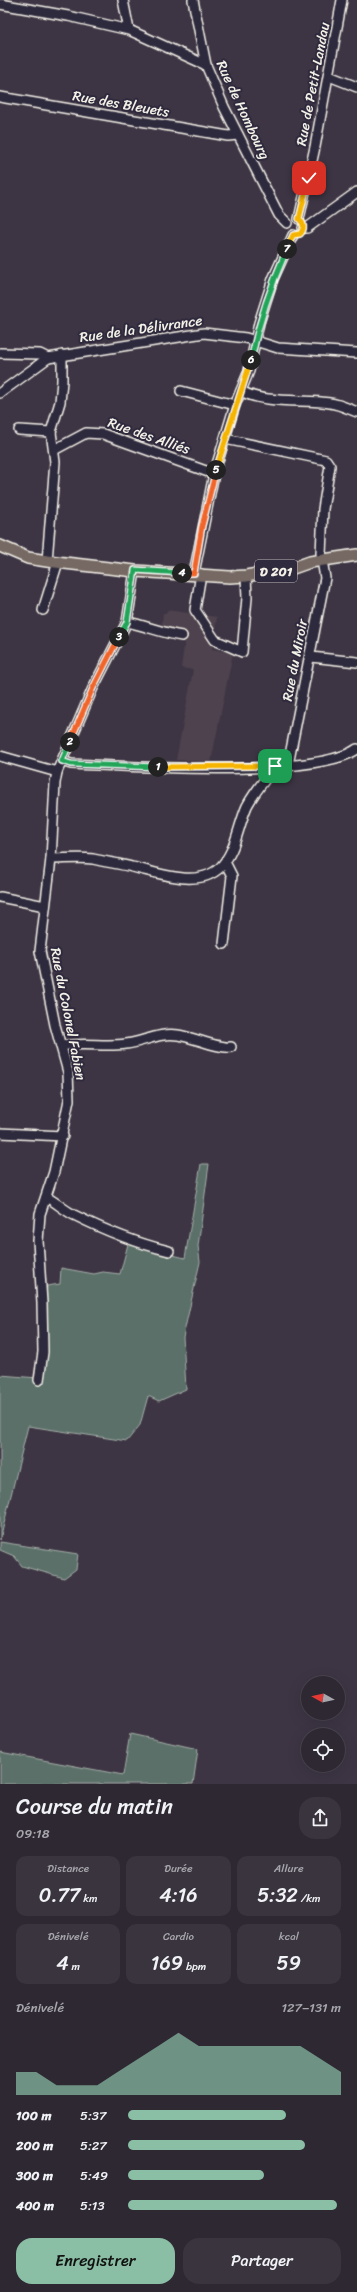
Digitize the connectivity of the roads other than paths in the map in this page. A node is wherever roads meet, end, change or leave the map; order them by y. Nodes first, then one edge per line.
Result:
1 (123, 0) edge
2 (193, 0) edge
3 (342, 0) edge
4 (0, 4) edge
5 (129, 30) junction
6 (206, 64) junction
7 (329, 76) junction
8 (357, 87) edge
9 (0, 97) edge
10 (238, 135) junction
11 (357, 192) edge
12 (299, 219) junction
13 (287, 223) junction
14 (303, 228) junction
15 (293, 235) junction
16 (255, 342) junction
17 (0, 353) edge
18 (357, 353) edge
19 (62, 355) junction
20 (48, 358) junction
21 (181, 391) dead end
22 (241, 391) junction
23 (0, 393) edge
24 (235, 405) junction
25 (357, 412) edge
26 (19, 430) dead end
27 (52, 432) junction
28 (225, 439) junction
29 (54, 450) junction
30 (214, 474) junction
31 (0, 546) edge
32 (357, 555) edge
33 (323, 560) junction
34 (52, 561) junction
35 (135, 570) junction
36 (197, 573) junction
37 (246, 576) junction
38 (43, 610) dead end
39 (127, 622) junction
40 (182, 636) dead end
41 (311, 657) junction
42 (357, 662) edge
43 (356, 753) edge
44 (0, 756) edge
45 (62, 761) junction
46 (288, 765) junction
47 (275, 766) junction
48 (57, 772) junction
49 (51, 859) junction
50 (225, 862) junction
51 (0, 897) edge
52 (45, 906) junction
53 (224, 944) dead end
54 (61, 1046) junction
55 (231, 1047) dead end
56 (0, 1133) edge
57 (63, 1136) junction
58 (46, 1197) junction
59 (169, 1251) dead end
60 (39, 1380) dead end

1 - 5 street
2 - 6 street, Rue de Hombourg
3 - 7 street, Rue de Petit-Landau
4 - 5 street
5 - 6 street
6 - 10 street, Rue de Hombourg
7 - 8 street
7 - 12 street, Rue de Petit-Landau
9 - 10 street, Rue des Bleuets
10 - 13 street, Rue de Hombourg
11 - 14 street
12 - 13 street
12 - 14 street
13 - 15 street
14 - 15 street
15 - 16 street
16 - 18 street, Rue de la Délivrance
16 - 19 street, Rue de la Délivrance
16 - 22 street
17 - 20 street, Rue de la Délivrance
19 - 20 street, Rue de la Délivrance
19 - 27 street
20 - 23 street
21 - 24 street
22 - 24 street
22 - 25 street
24 - 28 street
26 - 27 street
27 - 29 street
28 - 30 street
28 - 33 street, Rue du Miroir
29 - 30 street, Rue des Alliés
29 - 34 street
30 - 36 street
31 - 34 main road, D 201
32 - 33 main road, D 201
33 - 37 main road, D 201
33 - 41 street, Rue du Miroir
34 - 35 main road, D 201
34 - 38 street
35 - 36 main road, D 201
35 - 39 street, Rue du Colonel Fabien
36 - 37 main road, D 201
36 - 37 street
39 - 40 street
39 - 45 street, Rue du Colonel Fabien
41 - 42 street
41 - 46 street, Rue du Miroir
43 - 46 street
44 - 48 street
45 - 47 street
45 - 48 street, Rue du Colonel Fabien
46 - 47 street
47 - 50 street
48 - 49 street, Rue du Colonel Fabien
49 - 50 street
49 - 52 street, Rue du Colonel Fabien
50 - 53 street
51 - 52 street
52 - 54 street, Rue du Colonel Fabien
54 - 55 street
54 - 57 street, Rue du Colonel Fabien
56 - 57 street
57 - 58 street, Rue du Colonel Fabien
58 - 59 street
58 - 60 street, Rue du Colonel Fabien

